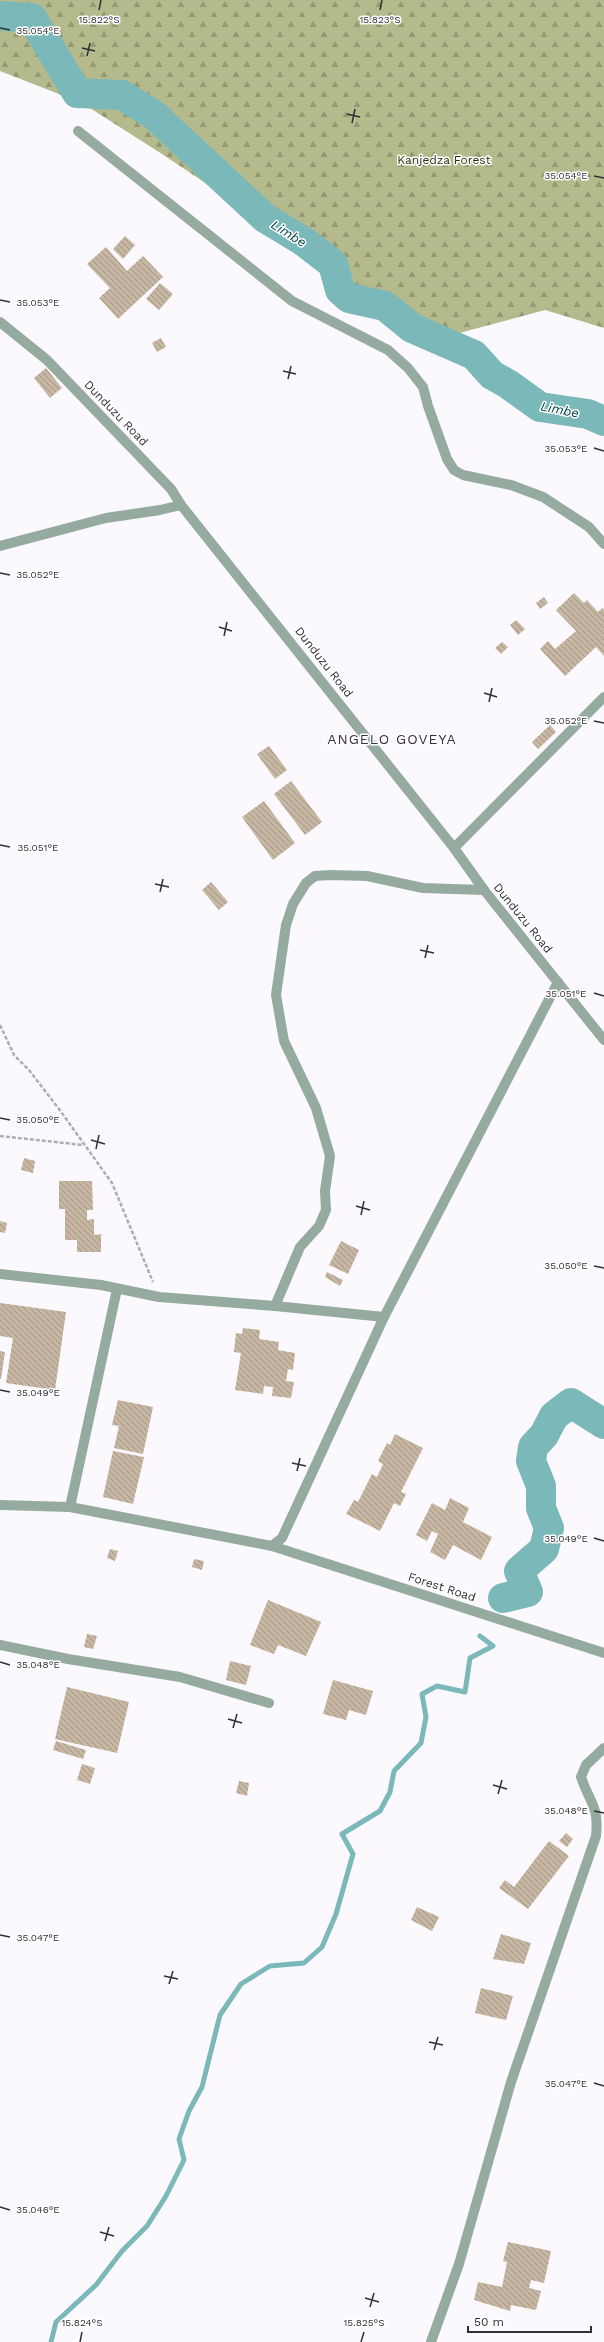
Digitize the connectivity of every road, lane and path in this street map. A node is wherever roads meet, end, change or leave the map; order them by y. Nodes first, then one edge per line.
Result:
1 (78, 131) dead end
2 (0, 322) edge
3 (181, 505) junction
4 (604, 544) edge
5 (0, 546) edge
6 (604, 697) edge
7 (454, 848) junction
8 (484, 890) junction
9 (558, 982) junction
10 (0, 1025) edge
11 (604, 1040) edge
12 (0, 1136) edge
13 (83, 1145) junction
14 (0, 1274) edge
15 (117, 1289) junction
16 (159, 1297) junction
17 (275, 1306) junction
18 (384, 1317) junction
19 (0, 1505) edge
20 (70, 1507) junction
21 (272, 1546) junction
22 (0, 1645) edge
23 (604, 1653) edge
24 (269, 1703) dead end
25 (604, 1748) edge
26 (431, 2342) edge

1 - 4 street
2 - 3 street, Dunduzu Road
3 - 5 street
3 - 7 street, Dunduzu Road
6 - 7 street
7 - 8 street, Dunduzu Road
8 - 9 street, Dunduzu Road
8 - 17 street
9 - 11 street, Dunduzu Road
9 - 18 street
10 - 13 path
12 - 13 path
13 - 16 path
14 - 15 street
15 - 16 street
15 - 20 street
16 - 17 street
17 - 18 street
18 - 21 street
19 - 20 street, Forest Road
20 - 21 street, Forest Road
21 - 23 street, Forest Road
22 - 24 street
25 - 26 street

